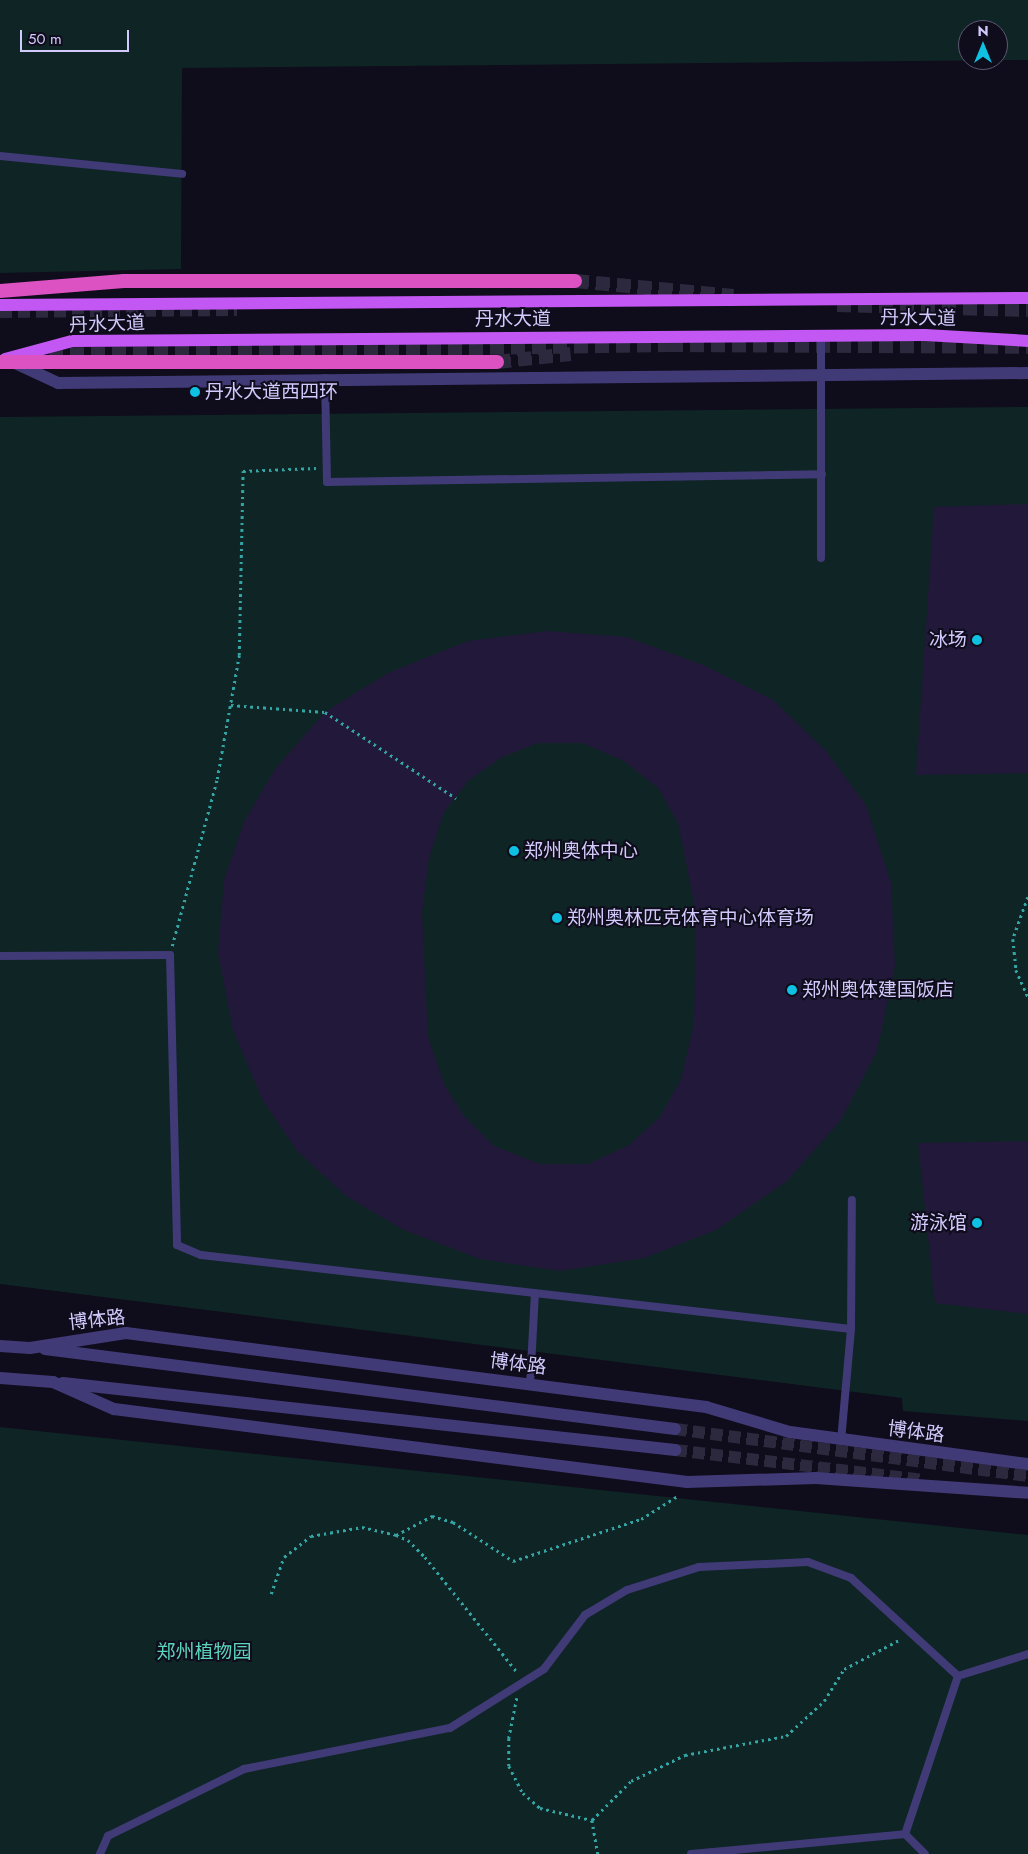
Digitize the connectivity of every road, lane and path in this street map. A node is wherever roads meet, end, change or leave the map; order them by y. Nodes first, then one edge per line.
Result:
1 (0, 156) edge
2 (182, 174) dead end
3 (574, 281) tunnel mouth
4 (0, 291) edge
5 (1028, 298) edge
6 (0, 305) edge
7 (821, 336) junction
8 (1028, 341) edge
9 (2, 360) edge
10 (498, 362) tunnel mouth
11 (1028, 373) edge
12 (822, 374) junction
13 (325, 378) junction
14 (326, 468) junction
15 (822, 474) junction
16 (821, 558) dead end
17 (230, 705) junction
18 (456, 798) dead end
19 (1028, 897) edge
20 (170, 955) junction
21 (0, 956) edge
22 (1028, 997) edge
23 (852, 1200) dead end
24 (535, 1293) junction
25 (851, 1329) junction
26 (0, 1346) edge
27 (30, 1348) junction
28 (0, 1378) edge
29 (53, 1382) junction
30 (530, 1384) junction
31 (675, 1429) tunnel mouth
32 (841, 1441) junction
33 (675, 1450) tunnel mouth
34 (1028, 1464) edge
35 (684, 1481) junction
36 (1028, 1493) edge
37 (396, 1535) junction
38 (271, 1594) dead end
39 (913, 1635) junction
40 (1028, 1654) edge
41 (958, 1676) junction
42 (520, 1684) junction
43 (592, 1820) junction
44 (905, 1834) junction
45 (100, 1854) edge
46 (598, 1854) edge
47 (691, 1854) edge
48 (925, 1854) edge

1 - 2 lane
3 - 4 highway
5 - 6 main road, 丹水大道
7 - 8 main road, 丹水大道
7 - 9 main road, 丹水大道
7 - 12 lane
9 - 10 highway
9 - 13 street
11 - 12 street
12 - 13 street
12 - 15 lane
13 - 14 lane
14 - 15 lane
14 - 17 path
15 - 16 lane
17 - 18 path
17 - 20 path
19 - 22 path
20 - 21 lane
20 - 24 lane
23 - 25 lane
24 - 25 lane
24 - 30 lane
25 - 32 lane
26 - 27 street, 博体路
27 - 30 street, 博体路
27 - 31 street
28 - 29 street
29 - 33 street
29 - 35 street
30 - 32 street, 博体路
32 - 34 street, 博体路
35 - 36 street
35 - 37 path
37 - 38 path
37 - 42 path
39 - 41 lane
39 - 42 lane
39 - 43 path
40 - 41 lane
41 - 44 lane
42 - 43 path
42 - 45 lane
43 - 46 path
44 - 47 lane
44 - 48 lane

